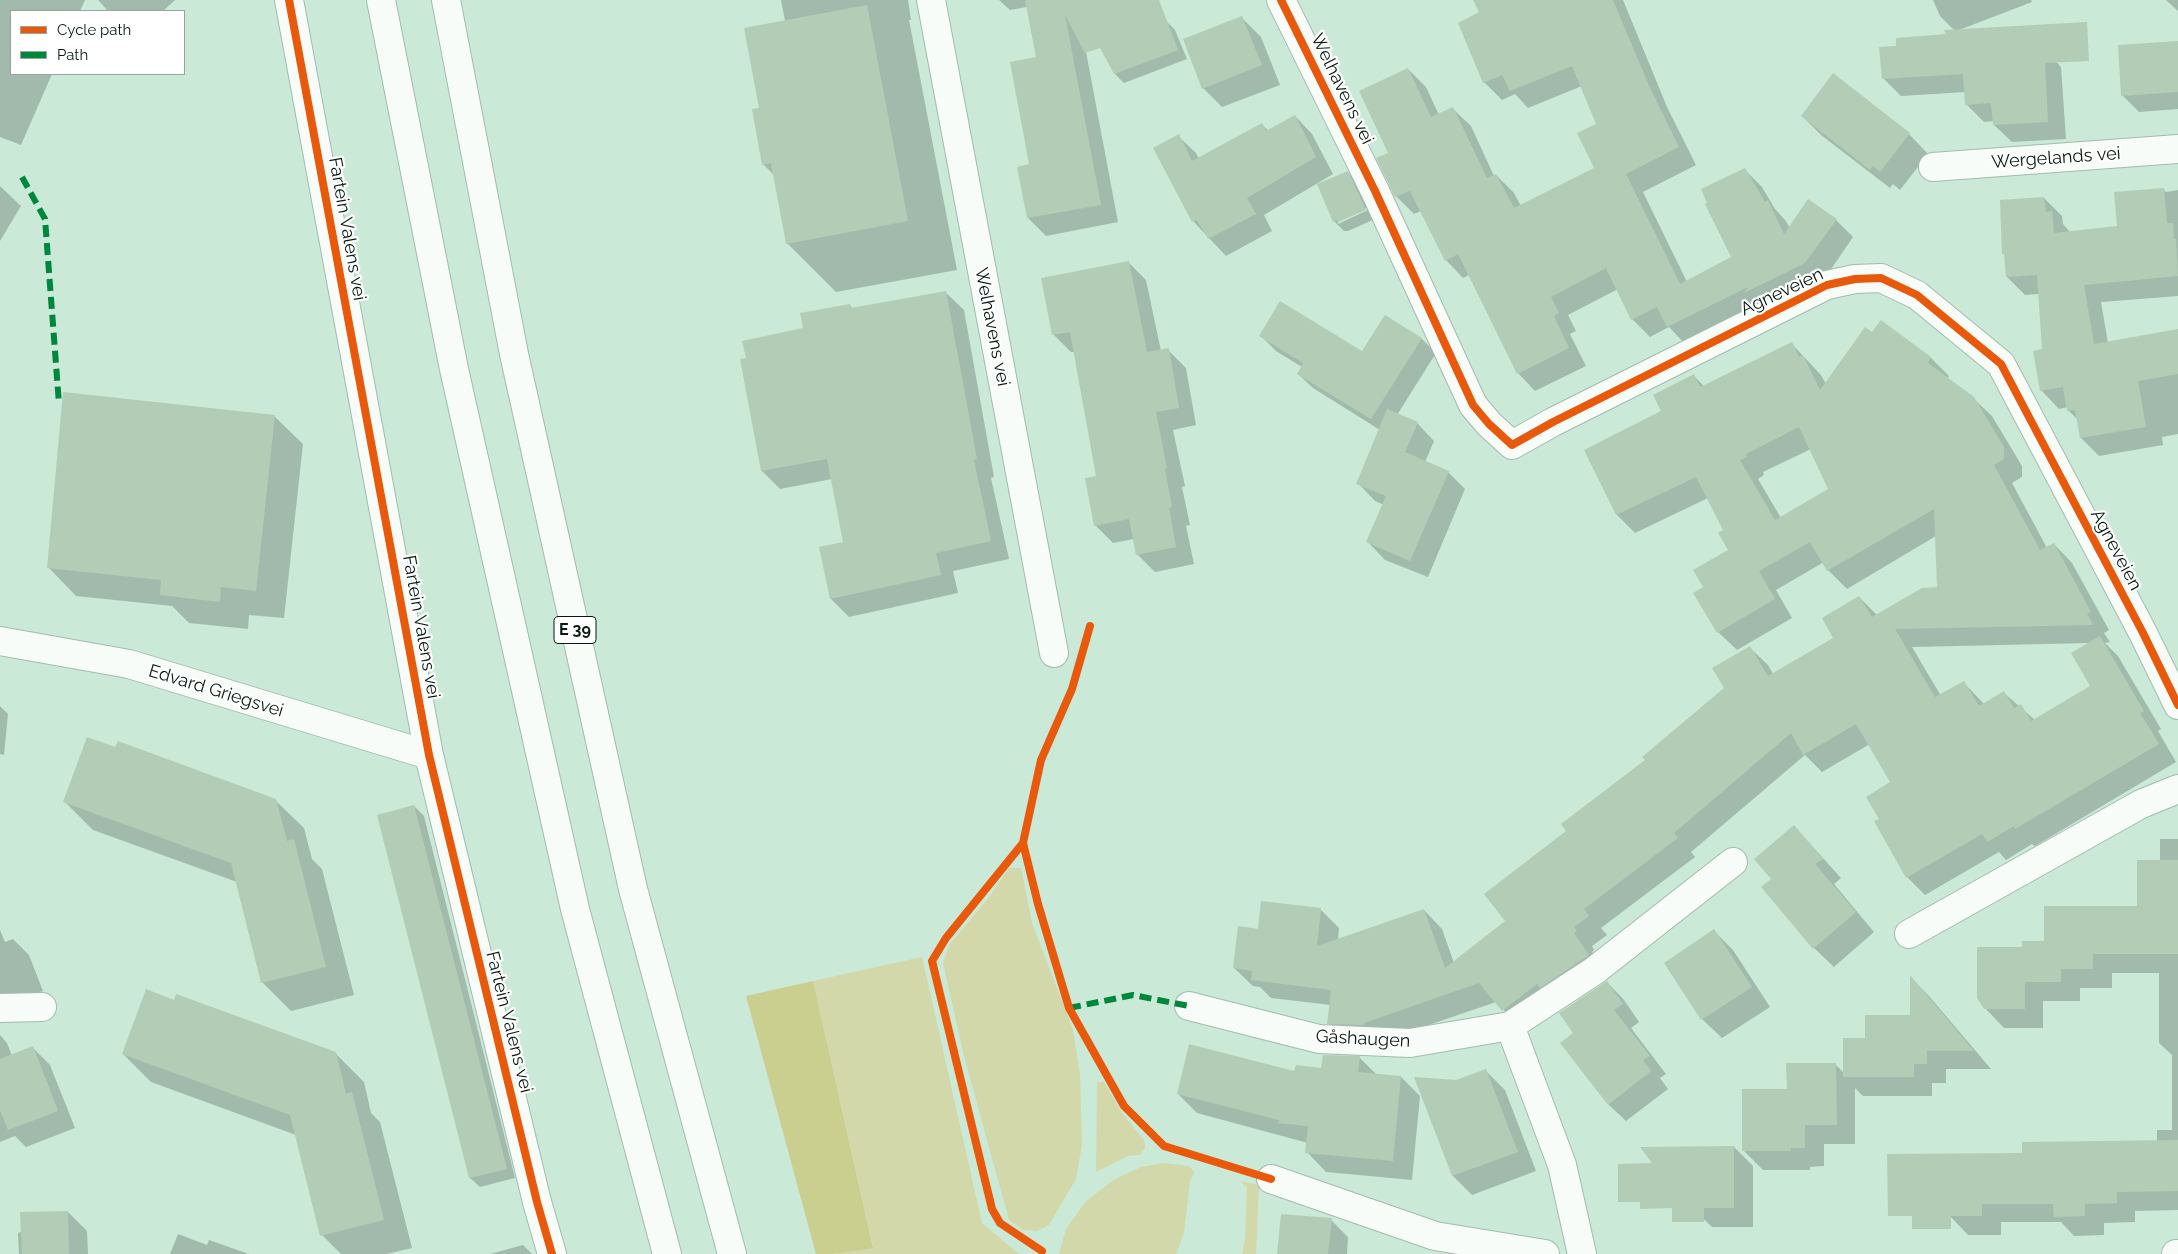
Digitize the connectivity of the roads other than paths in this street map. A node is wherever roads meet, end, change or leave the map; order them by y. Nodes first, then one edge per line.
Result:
1 (289, 0) edge
2 (381, 0) edge
3 (446, 0) edge
4 (931, 0) edge
5 (1281, 0) edge
6 (2178, 149) edge
7 (1933, 167) dead end
8 (1375, 191) joint
9 (0, 641) edge
10 (1054, 653) dead end
11 (2178, 705) edge
12 (429, 755) junction
13 (2178, 789) edge
14 (1733, 862) dead end
15 (1909, 934) dead end
16 (1189, 1006) dead end
17 (42, 1007) dead end
18 (0, 1008) edge
19 (1510, 1026) junction
20 (1271, 1179) dead end
21 (552, 1254) edge
22 (667, 1254) edge
23 (732, 1254) edge
24 (1545, 1254) edge
25 (1582, 1254) edge

1 - 12 main road, Fartein Valens vei
2 - 22 main road
3 - 23 main road, E 39
4 - 10 main road, Welhavens vei
5 - 8 main road, Welhavens vei
6 - 7 main road, Wergelands vei
8 - 11 main road, Agneveien
9 - 12 main road, Edvard Griegsvei
12 - 21 main road, Fartein Valens vei
13 - 15 main road
14 - 19 main road, Gåshaugen
16 - 19 main road, Gåshaugen
17 - 18 main road
19 - 25 main road
20 - 24 main road

